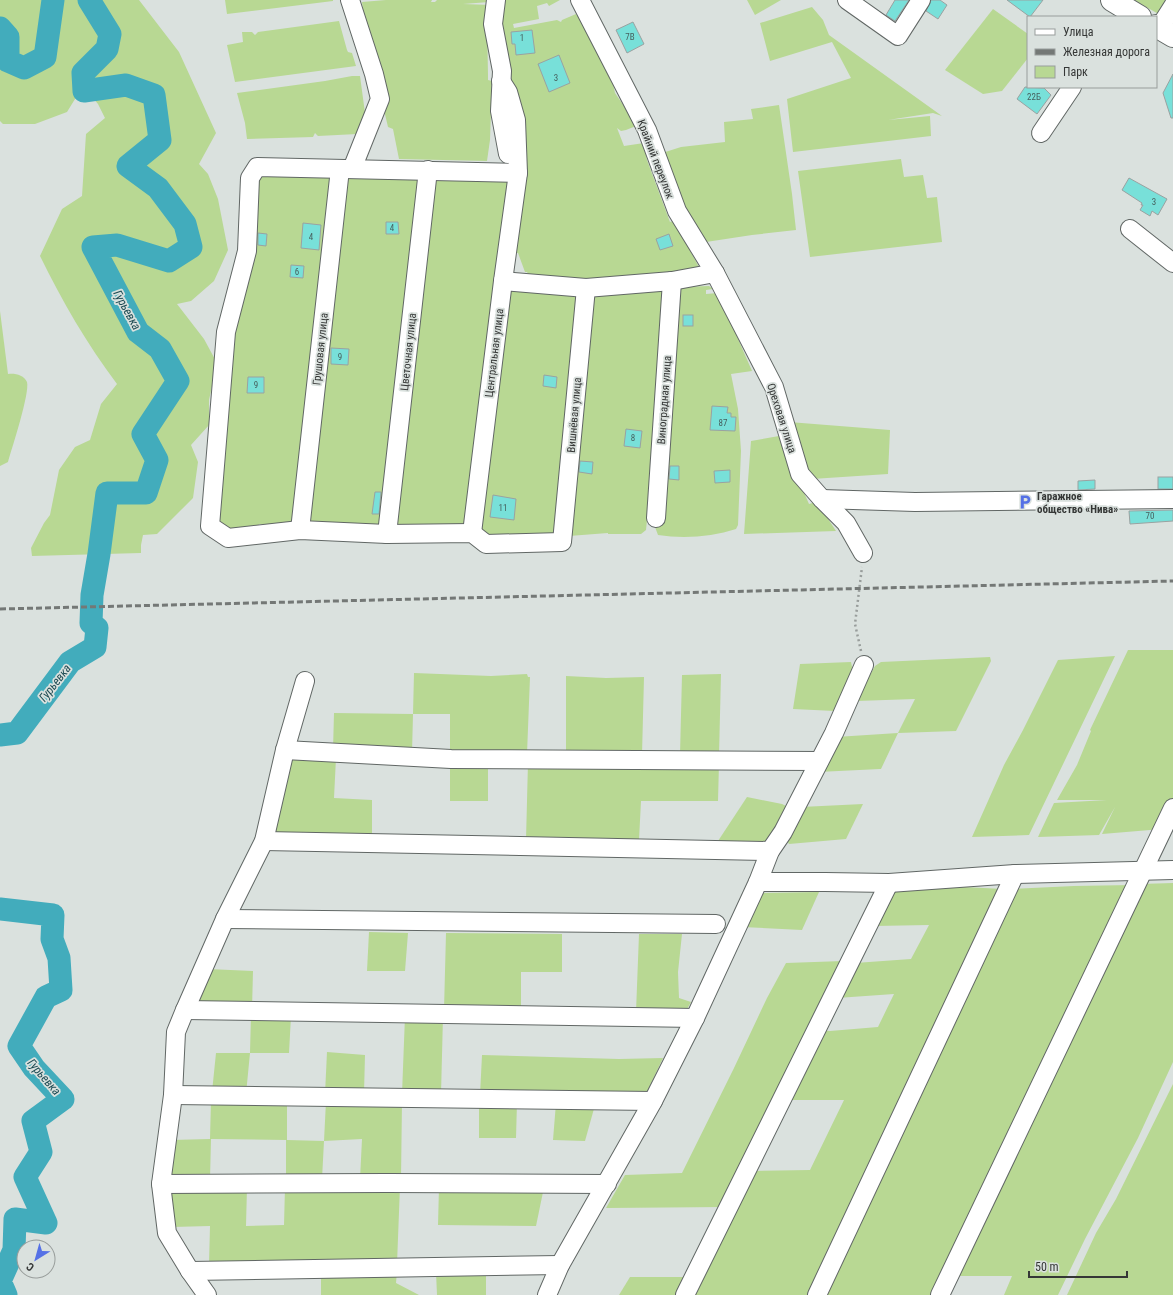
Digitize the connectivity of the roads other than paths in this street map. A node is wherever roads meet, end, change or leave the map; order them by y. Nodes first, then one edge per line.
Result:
1 (350, 0) edge
2 (496, 0) edge
3 (580, 0) edge
4 (847, 0) edge
5 (921, 0) edge
6 (1173, 6) edge
7 (1163, 30) edge
8 (1071, 88) edge
9 (1041, 133) dead end
10 (346, 169) junction
11 (428, 170) junction
12 (518, 173) junction
13 (1130, 229) dead end
14 (1173, 263) edge
15 (715, 273) junction
16 (503, 281) junction
17 (672, 282) junction
18 (586, 288) junction
19 (822, 499) junction
20 (1173, 499) edge
21 (656, 518) dead end
22 (300, 530) junction
23 (472, 533) junction
24 (387, 534) junction
25 (863, 553) road end
26 (864, 665) road end
27 (305, 681) dead end
28 (285, 750) junction
29 (819, 761) junction
30 (1173, 808) edge
31 (264, 841) junction
32 (770, 851) junction
33 (1143, 870) junction
34 (1173, 870) edge
35 (1015, 874) junction
36 (758, 882) junction
37 (889, 883) junction
38 (226, 919) junction
39 (716, 924) dead end
40 (185, 1010) junction
41 (695, 1018) junction
42 (174, 1095) junction
43 (653, 1101) junction
44 (161, 1184) junction
45 (607, 1184) junction
46 (560, 1266) junction
47 (190, 1270) junction
48 (207, 1295) edge
49 (547, 1295) edge
50 (685, 1295) edge
51 (817, 1295) edge
52 (940, 1295) edge

1 - 10 street, Грушовая улица
2 - 12 street
3 - 15 street, Крайний переулок
4 - 5 street
6 - 7 street
8 - 9 street
10 - 11 street
10 - 22 street, Грушовая улица
10 - 22 street
11 - 12 street
11 - 24 street, Цветочная улица
12 - 16 street, Центральная улица
13 - 14 street
15 - 17 street
15 - 19 street, Ореховая улица
16 - 18 street
16 - 23 street, Центральная улица
17 - 18 street
17 - 21 street, Виноградная улица
18 - 23 street, Вишнёвая улица
19 - 20 street
19 - 25 street, Ореховая улица
22 - 24 street
23 - 24 street
26 - 29 street
27 - 28 street
28 - 29 street
28 - 31 street
29 - 32 street
30 - 33 street
31 - 32 street
31 - 38 street
32 - 36 street
33 - 34 street
33 - 35 street
33 - 52 street
35 - 37 street
35 - 51 street
36 - 37 street
36 - 41 street
37 - 50 street
38 - 39 street
38 - 40 street
40 - 41 street
40 - 42 street
41 - 43 street
42 - 43 street
42 - 44 street
43 - 45 street
44 - 45 street
44 - 47 street
45 - 46 street
46 - 47 street
46 - 49 street
47 - 48 street

